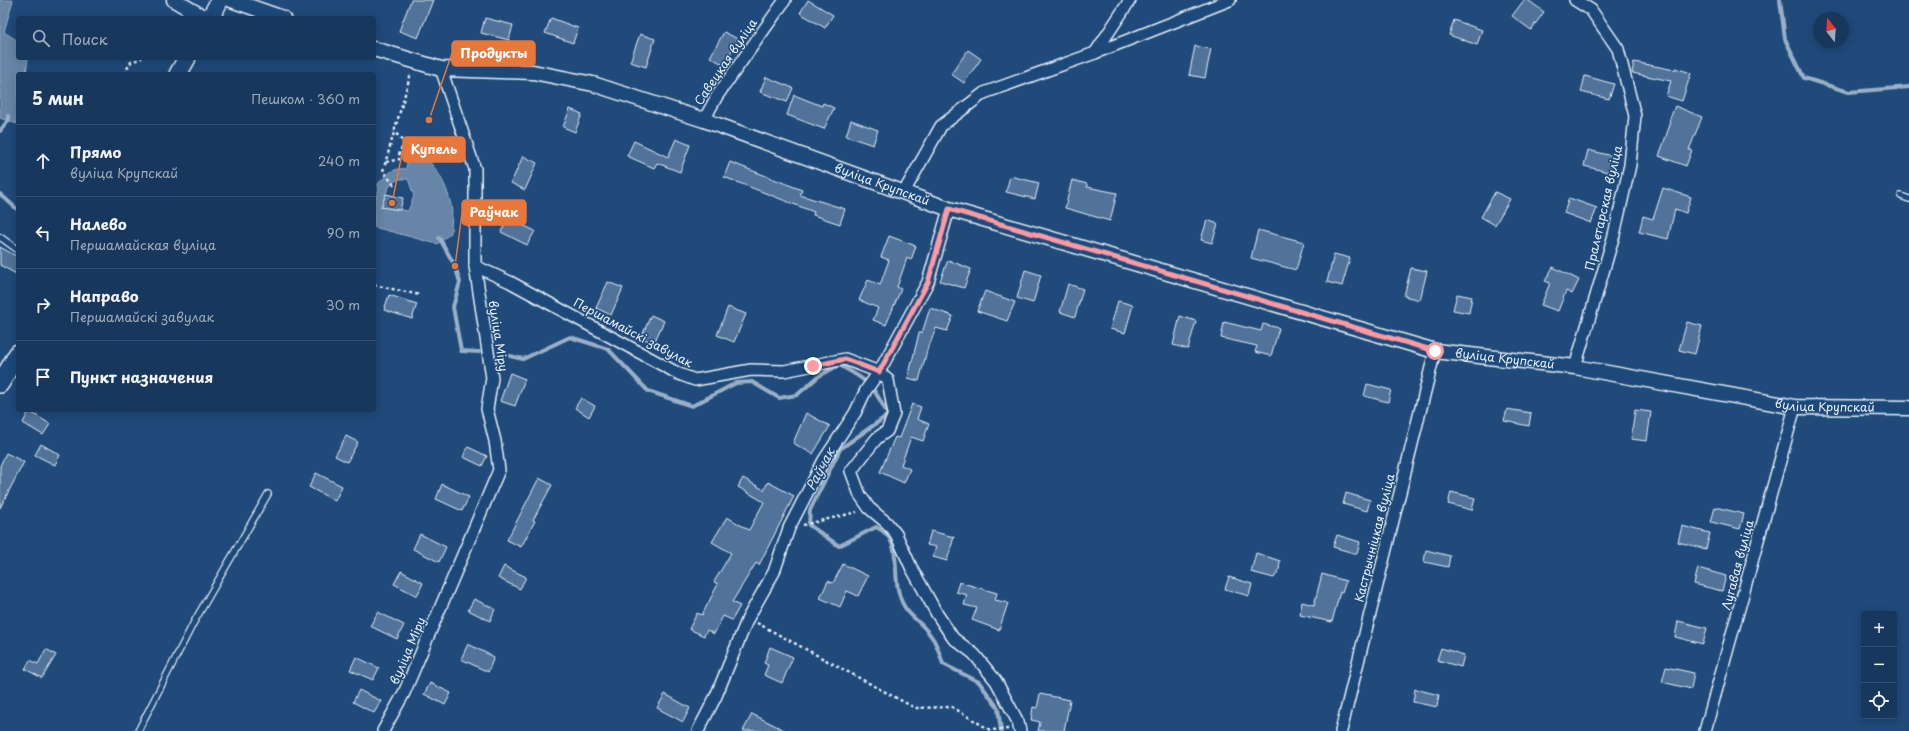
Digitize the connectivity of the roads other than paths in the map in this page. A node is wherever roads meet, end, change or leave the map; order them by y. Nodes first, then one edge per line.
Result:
1 (174, 0) edge
2 (220, 0) edge
3 (231, 0) edge
4 (785, 0) edge
5 (1130, 0) edge
6 (1230, 0) edge
7 (1575, 0) edge
8 (263, 15) edge
9 (202, 16) edge
10 (211, 16) edge
11 (376, 50) edge
12 (1095, 54) junction
13 (186, 60) edge
14 (441, 69) junction
15 (179, 72) edge
16 (704, 120) junction
17 (904, 192) junction
18 (1901, 196) dead end
19 (1909, 199) edge
20 (949, 209) junction
21 (0, 237) edge
22 (16, 249) edge
23 (475, 266) junction
24 (1435, 351) junction
25 (16, 356) edge
26 (1575, 367) junction
27 (876, 376) junction
28 (0, 384) edge
29 (1795, 407) junction
30 (1909, 408) edge
31 (268, 494) dead end
32 (1015, 730) edge
33 (138, 731) edge
34 (383, 731) edge
35 (698, 731) edge
36 (1341, 731) edge
37 (1705, 731) edge

1 - 9 street
2 - 10 main road
3 - 8 street
4 - 16 street, Савецкая вуліца
5 - 12 street
6 - 12 street
7 - 26 street, Пралетарская вуліца
11 - 14 street, вуліца Крупскай
12 - 17 street
13 - 15 main road
14 - 16 street, вуліца Крупскай
14 - 23 street, вуліца Міру
16 - 17 street, вуліца Крупскай
17 - 20 street, вуліца Крупскай
18 - 19 lane
20 - 24 street, вуліца Крупскай
20 - 27 street
21 - 22 lane
23 - 27 street, Першамайскі завулак
23 - 34 street, вуліца Міру
24 - 26 street, вуліца Крупскай
24 - 36 street, Кастрычніцкая вуліца
25 - 28 main road
26 - 29 street, вуліца Крупскай
27 - 32 street
27 - 35 street
29 - 30 street, вуліца Крупскай
29 - 37 street, Лугавая вуліца
31 - 33 lane

